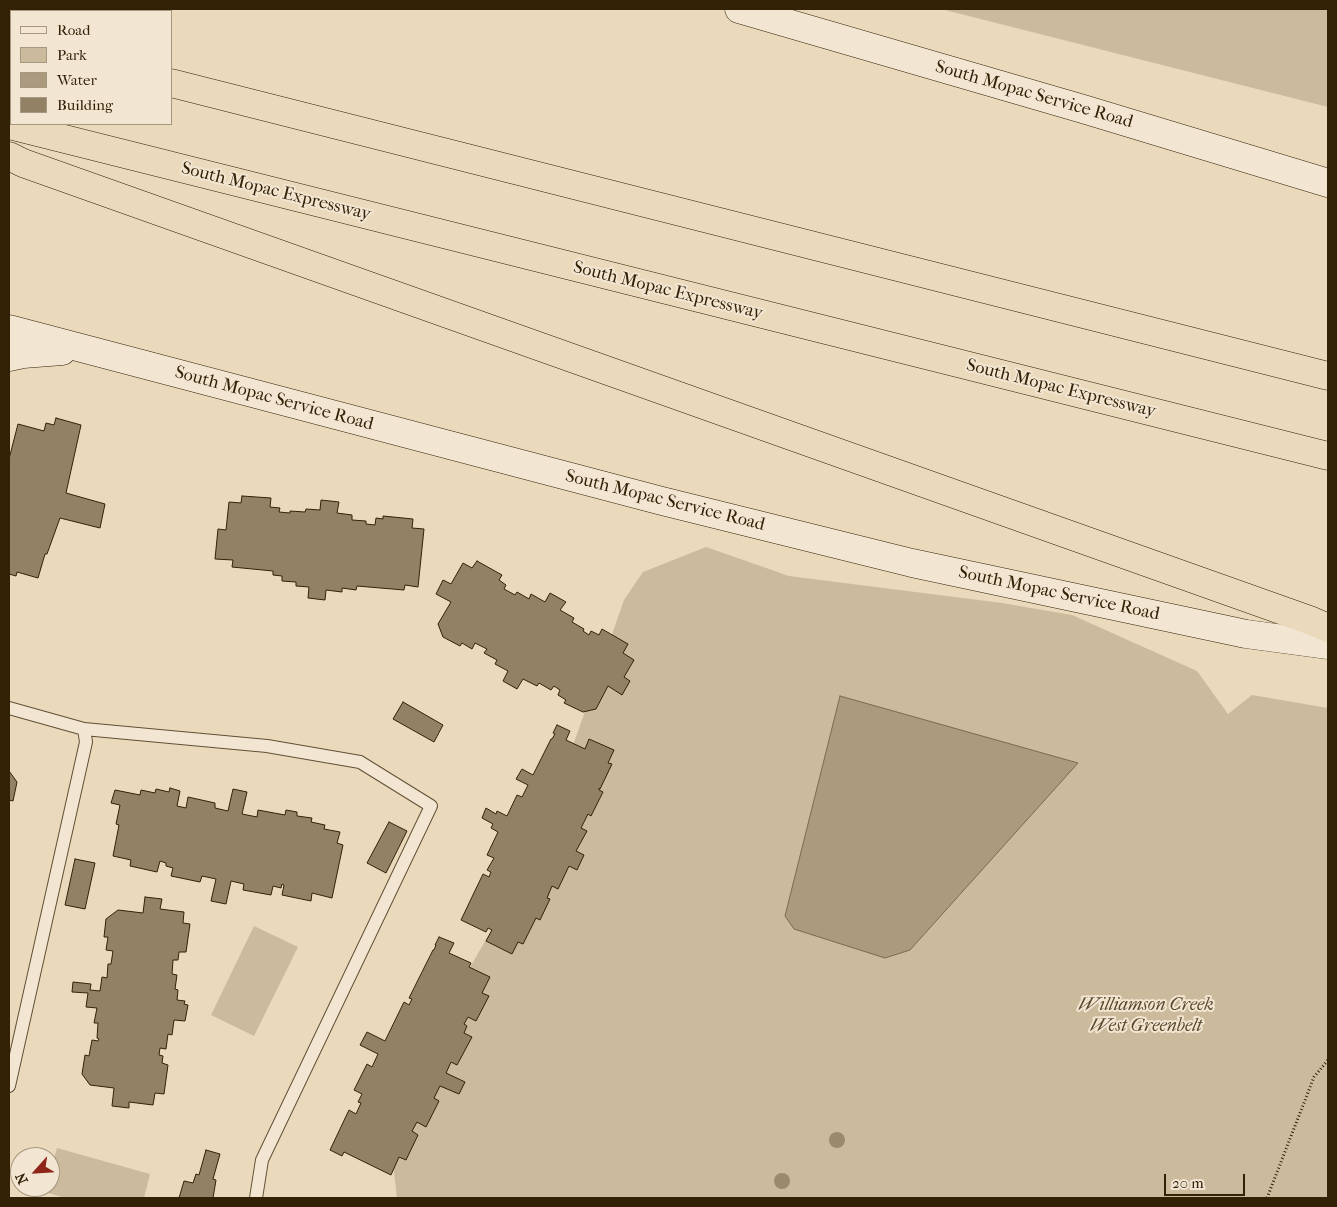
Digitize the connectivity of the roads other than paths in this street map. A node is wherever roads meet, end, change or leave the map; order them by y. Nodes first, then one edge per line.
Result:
1 (739, 9) edge
2 (172, 83) edge
3 (9, 125) edge
4 (9, 156) edge
5 (1328, 183) edge
6 (9, 330) edge
7 (85, 350) junction
8 (1244, 355) junction
9 (1328, 356) edge
10 (9, 357) edge
11 (1328, 376) edge
12 (1328, 456) edge
13 (1328, 628) edge
14 (1328, 645) edge
15 (9, 708) edge
16 (84, 729) junction
17 (9, 1086) edge
18 (256, 1198) edge

1 - 5 main road, South Mopac Service Road
2 - 8 highway
3 - 12 highway, South Mopac Expressway
4 - 13 highway
6 - 7 main road, South Mopac Service Road
7 - 10 main road
7 - 14 main road, South Mopac Service Road
8 - 9 highway
8 - 11 highway
15 - 16 lane
16 - 17 lane
16 - 18 lane

